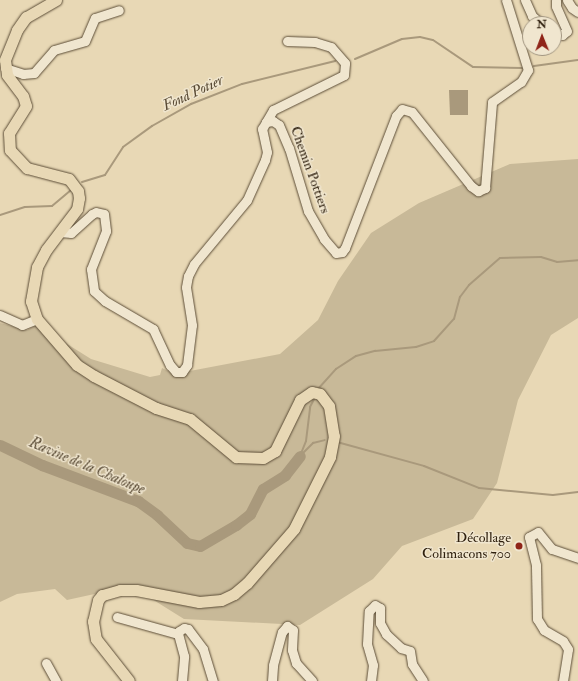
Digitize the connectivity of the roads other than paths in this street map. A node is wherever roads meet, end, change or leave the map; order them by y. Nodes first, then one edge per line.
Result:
1 (56, 0) edge
2 (506, 0) edge
3 (524, 0) edge
4 (556, 0) edge
5 (567, 0) edge
6 (119, 10) dead end
7 (578, 12) edge
8 (532, 16) edge
9 (560, 16) edge
10 (562, 20) edge
11 (562, 35) edge
12 (287, 41) dead end
13 (5, 68) junction
14 (266, 122) junction
15 (60, 232) junction
16 (0, 315) edge
17 (37, 320) junction
18 (578, 558) edge
19 (117, 617) dead end
20 (178, 634) junction
21 (46, 664) dead end
22 (56, 681) edge
23 (129, 681) edge
24 (182, 681) edge
25 (213, 681) edge
26 (272, 681) edge
27 (312, 681) edge
28 (371, 681) edge
29 (423, 681) edge
30 (563, 681) edge

1 - 13 main road
2 - 14 street, Chemin Pottiers
3 - 8 street
4 - 9 street
5 - 7 street
6 - 13 street
10 - 11 street
12 - 14 street
13 - 15 main road
14 - 15 street
15 - 17 main road
16 - 17 street
17 - 23 main road
18 - 30 street
19 - 20 street
20 - 24 street
20 - 25 street
21 - 22 street
26 - 27 street
28 - 29 street

